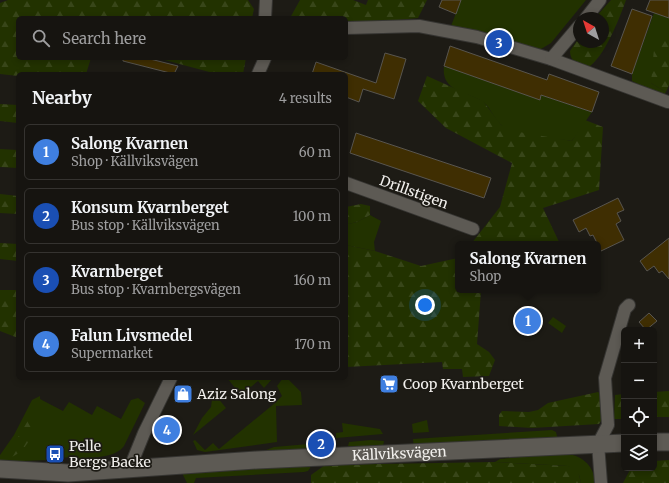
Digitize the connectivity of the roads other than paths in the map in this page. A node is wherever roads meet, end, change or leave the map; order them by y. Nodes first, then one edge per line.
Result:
1 (266, 0) edge
2 (600, 0) edge
3 (591, 12) edge
4 (265, 16) edge
5 (348, 28) edge
6 (573, 33) edge
7 (551, 59) junction
8 (264, 60) edge
9 (259, 72) edge
10 (668, 102) dead end
11 (348, 184) edge
12 (473, 229) dead end
13 (630, 305) dead end
14 (170, 380) edge
15 (657, 442) edge
16 (669, 442) edge
17 (621, 443) edge
18 (598, 444) junction
19 (0, 468) edge
20 (129, 470) junction
21 (68, 478) edge
22 (601, 483) edge

1 - 4 street
2 - 3 street
5 - 7 street
6 - 7 street
7 - 10 street
8 - 9 street
11 - 12 street, Drillstigen
13 - 18 street
14 - 20 street
15 - 16 street
17 - 18 street, Källviksvägen
18 - 20 street, Källviksvägen
18 - 22 street
19 - 21 street, Källviksvägen
20 - 21 street, Källviksvägen

